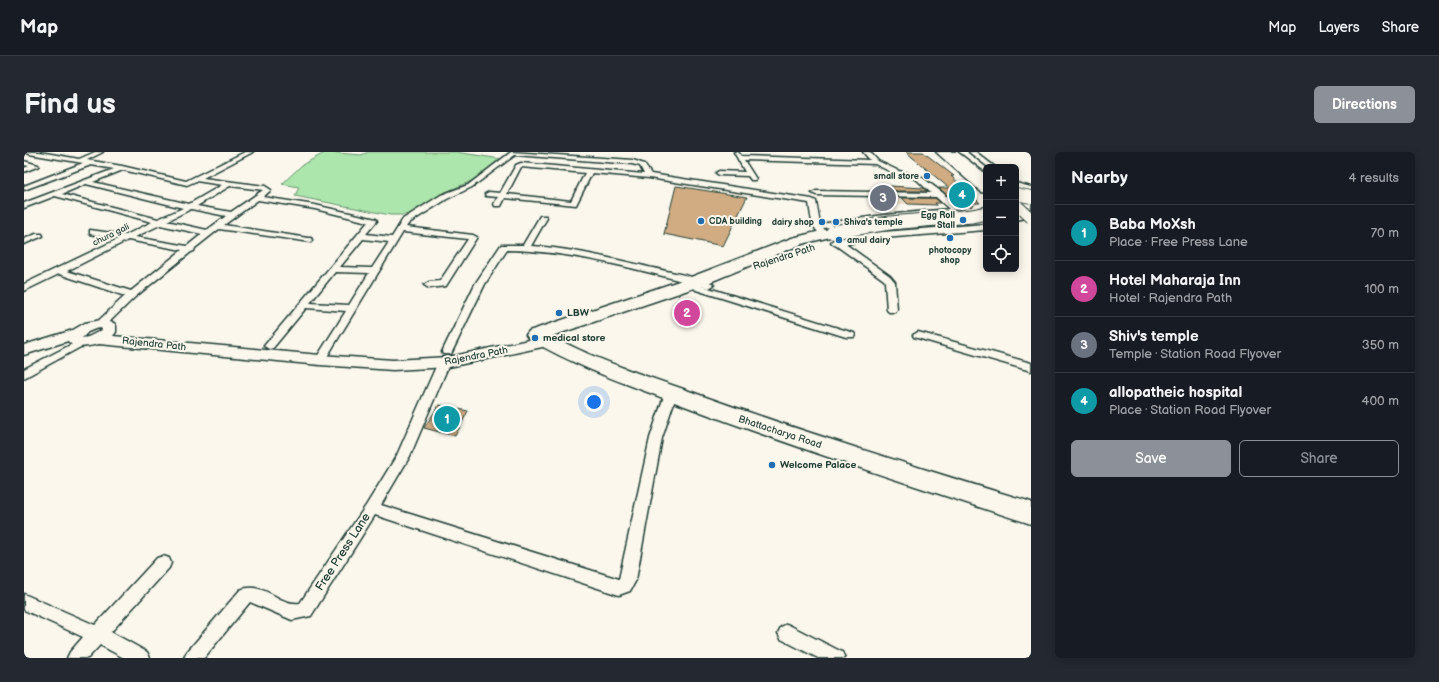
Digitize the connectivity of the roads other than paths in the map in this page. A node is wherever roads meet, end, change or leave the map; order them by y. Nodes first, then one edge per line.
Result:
1 (29, 152) edge
2 (68, 152) edge
3 (100, 152) edge
4 (249, 152) edge
5 (515, 152) edge
6 (568, 152) edge
7 (607, 152) edge
8 (736, 152) edge
9 (866, 152) edge
10 (942, 152) edge
11 (951, 152) edge
12 (963, 152) edge
13 (972, 152) edge
14 (57, 157) junction
15 (561, 158) junction
16 (740, 158) junction
17 (601, 160) junction
18 (79, 161) junction
19 (876, 162) junction
20 (24, 163) edge
21 (92, 163) junction
22 (42, 164) junction
23 (988, 164) edge
24 (122, 168) junction
25 (983, 168) edge
26 (24, 170) edge
27 (590, 170) junction
28 (719, 173) dead end
29 (649, 176) junction
30 (983, 177) edge
31 (196, 178) junction
32 (86, 182) junction
33 (228, 184) junction
34 (983, 186) edge
35 (24, 188) edge
36 (1019, 189) edge
37 (816, 193) dead end
38 (55, 194) junction
39 (490, 194) dead end
40 (1031, 194) edge
41 (940, 195) junction
42 (502, 196) junction
43 (1031, 197) edge
44 (258, 198) junction
45 (498, 204) dead end
46 (24, 206) edge
47 (1031, 206) edge
48 (190, 207) junction
49 (1019, 209) edge
50 (955, 210) junction
51 (983, 214) edge
52 (233, 215) junction
53 (543, 218) dead end
54 (983, 220) edge
55 (1026, 221) edge
56 (159, 222) junction
57 (971, 222) junction
58 (217, 226) junction
59 (983, 227) edge
60 (402, 229) junction
61 (93, 232) dead end
62 (210, 233) junction
63 (828, 234) junction
64 (39, 236) dead end
65 (360, 236) junction
66 (870, 236) junction
67 (127, 238) junction
68 (308, 240) dead end
69 (395, 240) junction
70 (24, 242) edge
71 (797, 245) junction
72 (526, 247) junction
73 (191, 249) junction
74 (332, 269) junction
75 (375, 271) junction
76 (59, 272) junction
77 (429, 285) dead end
78 (702, 285) junction
79 (24, 288) edge
80 (132, 295) junction
81 (303, 305) junction
82 (352, 308) junction
83 (892, 310) dead end
84 (105, 326) junction
85 (850, 335) dead end
86 (918, 335) dead end
87 (547, 336) junction
88 (78, 338) junction
89 (98, 339) junction
90 (269, 346) junction
91 (24, 350) edge
92 (24, 356) edge
93 (323, 356) junction
94 (446, 357) junction
95 (1031, 367) edge
96 (24, 374) edge
97 (671, 393) junction
98 (1031, 502) edge
99 (372, 508) junction
100 (1031, 513) edge
101 (163, 563) dead end
102 (24, 602) edge
103 (787, 633) dead end
104 (98, 635) junction
105 (76, 658) edge
106 (141, 658) edge
107 (193, 658) edge
108 (836, 658) edge

1 - 14 street
2 - 14 street
3 - 18 street
4 - 31 street
5 - 15 street
5 - 60 street
6 - 15 street
7 - 17 street
8 - 16 street
9 - 19 street
10 - 34 highway
11 - 30 main road
12 - 25 main road
13 - 23 street
14 - 18 street
14 - 22 street
15 - 17 street
16 - 19 street
16 - 28 street
17 - 29 street
18 - 21 street
19 - 41 street
20 - 22 street
21 - 24 street
21 - 35 street
22 - 26 street
24 - 31 street
24 - 32 street
27 - 29 street
27 - 42 street
27 - 42 street
29 - 63 street
31 - 33 street
32 - 38 street
32 - 48 street
33 - 44 street
33 - 48 street, chura gali
36 - 40 main road
36 - 43 main road, bridge
36 - 47 main road
37 - 41 street
38 - 46 street
38 - 56 street
39 - 42 street
41 - 50 street
42 - 45 street
44 - 52 street
44 - 65 street
48 - 52 street
48 - 56 street, chura gali
49 - 55 main road, bridge
50 - 57 street
50 - 63 street
51 - 63 highway, Rajendra Path, bridge
52 - 58 street
53 - 72 street
54 - 57 main road
56 - 62 street
56 - 67 street, chura gali
57 - 66 main road
58 - 62 street
58 - 68 street
59 - 66 main road
60 - 69 street
60 - 77 street
61 - 67 street
62 - 73 street
63 - 66 main road
63 - 71 highway, Rajendra Path
63 - 83 street
64 - 70 street
65 - 69 street
65 - 74 street
67 - 73 street
67 - 76 street, chura gali
69 - 75 street
71 - 78 highway, Rajendra Path
71 - 78 highway, Rajendra Path
72 - 78 street
72 - 94 street, Free Press Lane
73 - 80 street
74 - 75 street
74 - 81 street
75 - 82 street
76 - 79 street, chura gali
76 - 80 street
78 - 85 street
78 - 87 highway, Rajendra Path
80 - 84 street
81 - 82 street
81 - 90 street
82 - 93 street
84 - 88 main road, Rajendra Path
84 - 89 main road, Rajendra Path
84 - 90 main road, Rajendra Path
86 - 95 street
87 - 94 main road, Rajendra Path
87 - 97 highway, Bhattacharya Road
87 - 98 highway, Bhattacharya Road
88 - 89 main road, Rajendra Path
88 - 91 main road, Rajendra Path
88 - 92 main road, Rajendra Path
88 - 96 street
89 - 93 main road, Rajendra Path
90 - 93 main road, Rajendra Path
93 - 94 main road, Rajendra Path
94 - 99 street, Free Press Lane
97 - 99 street
97 - 100 highway, Bhattacharya Road
99 - 107 street, Free Press Lane
101 - 104 street
102 - 104 street
103 - 108 street
104 - 105 street
104 - 106 street

